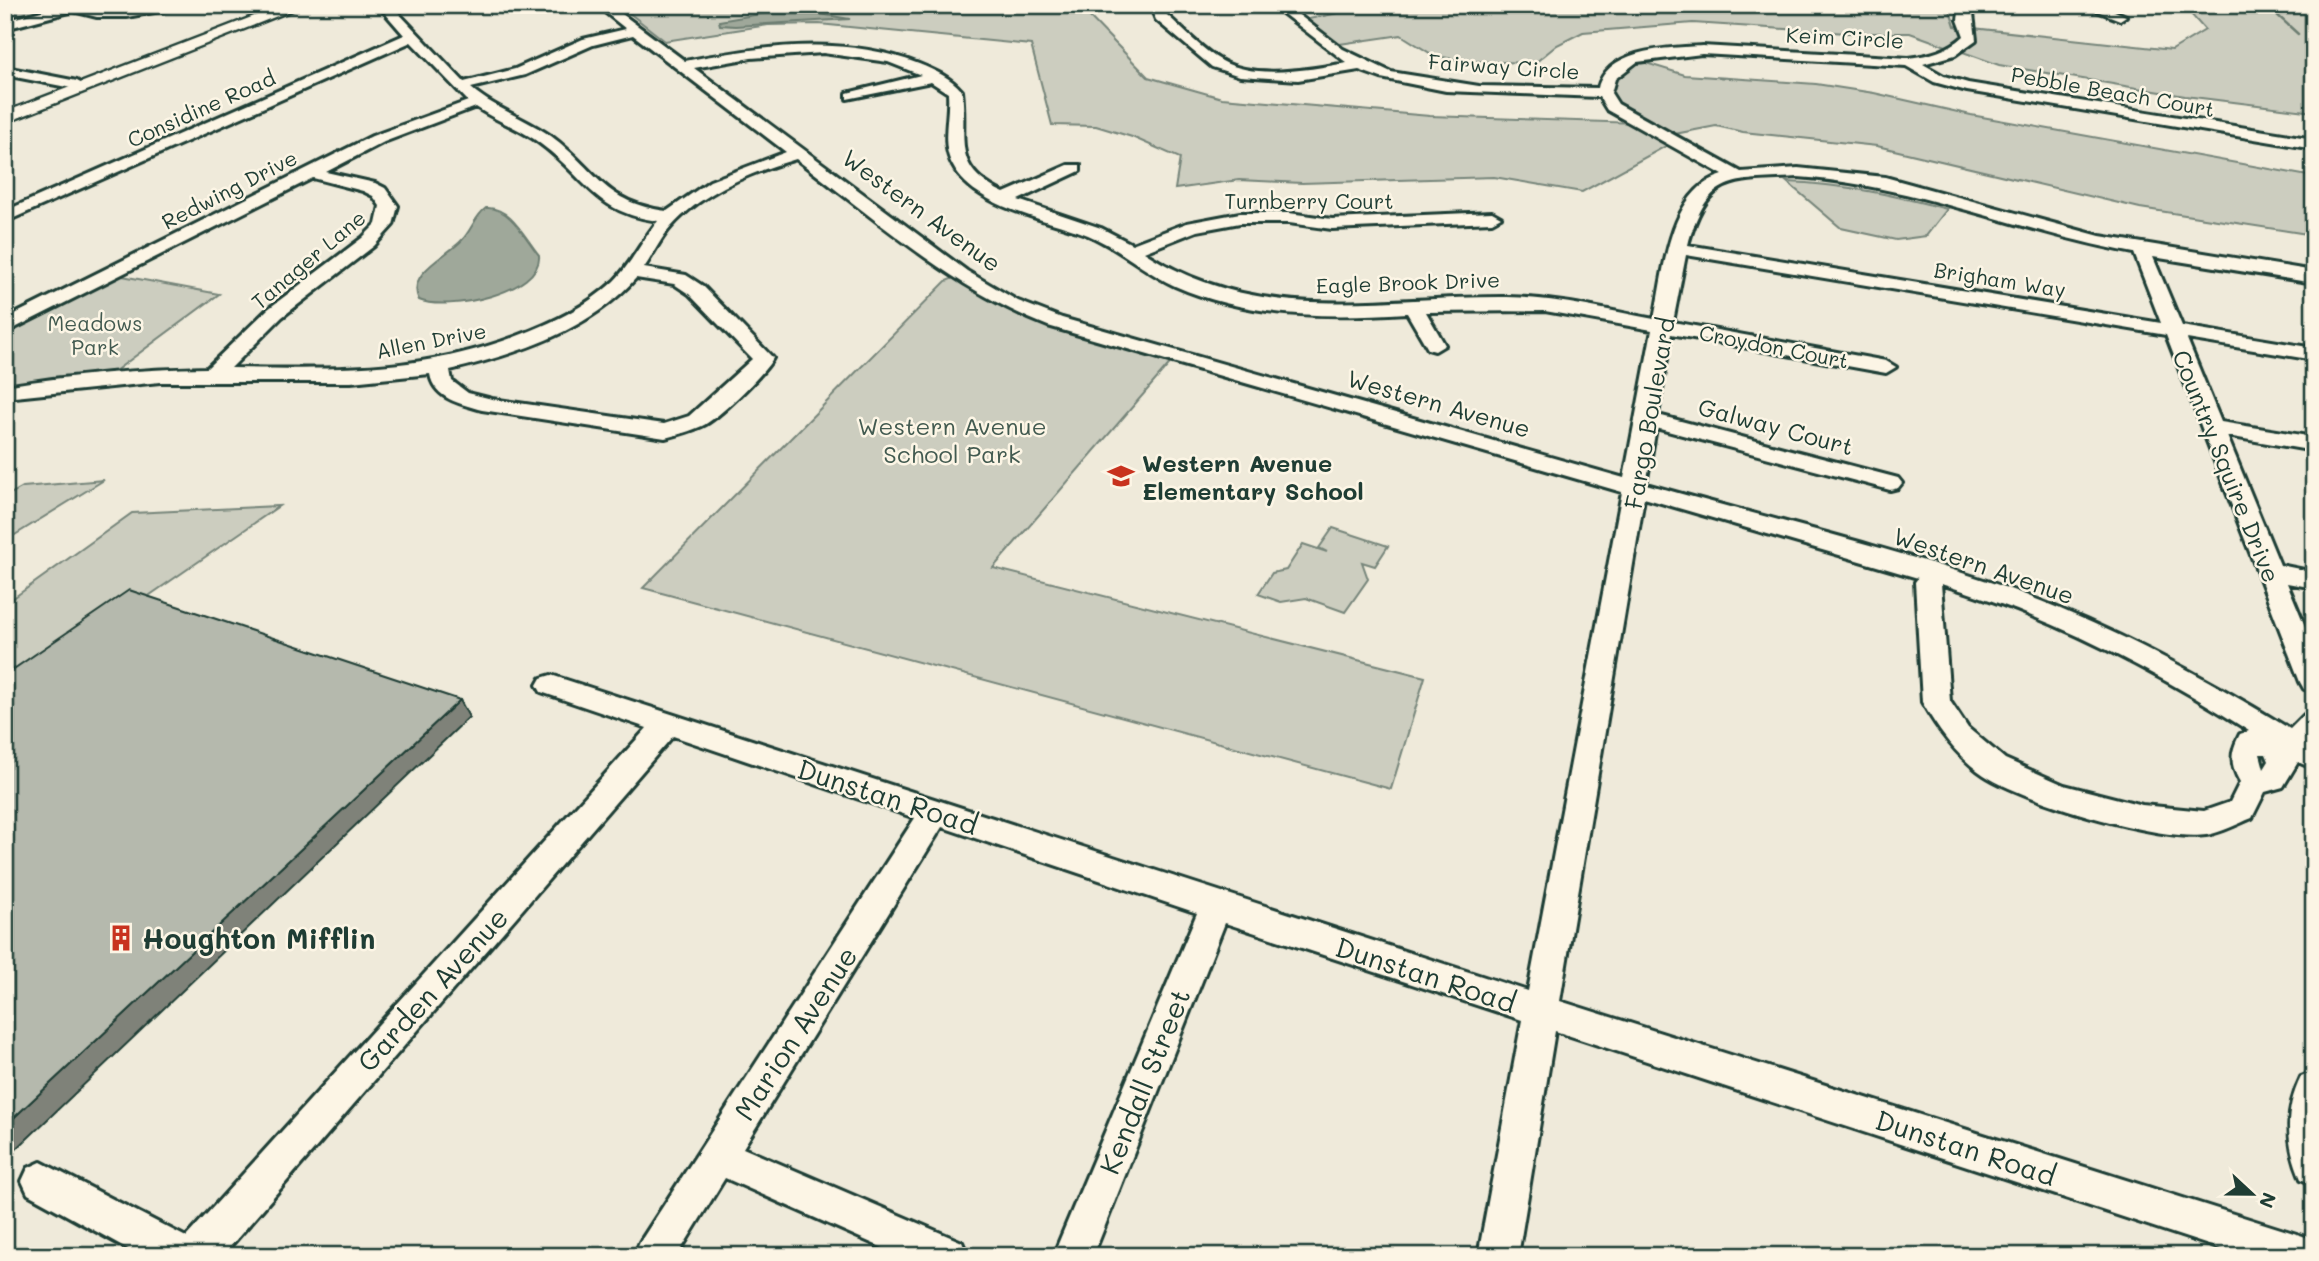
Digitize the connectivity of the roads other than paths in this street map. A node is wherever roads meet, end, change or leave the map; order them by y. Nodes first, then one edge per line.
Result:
1 (187, 5) edge
2 (284, 5) edge
3 (298, 5) edge
4 (384, 5) edge
5 (601, 5) edge
6 (1156, 5) edge
7 (1278, 5) edge
8 (1966, 5) edge
9 (2088, 5) edge
10 (71, 6) edge
11 (154, 10) joint
12 (126, 12) joint
13 (2120, 16) dead end
14 (5, 25) edge
15 (634, 31) junction
16 (414, 36) junction
17 (1909, 62) junction
18 (1361, 65) junction
19 (682, 66) junction
20 (9, 73) edge
21 (937, 76) junction
22 (77, 85) junction
23 (463, 86) junction
24 (1604, 93) junction
25 (852, 96) dead end
26 (478, 102) junction
27 (5, 115) edge
28 (2314, 144) edge
29 (799, 153) junction
30 (1074, 168) dead end
31 (311, 173) junction
32 (1738, 177) junction
33 (1003, 200) junction
34 (5, 217) edge
35 (1492, 217) dead end
36 (670, 218) junction
37 (1680, 248) junction
38 (2141, 249) junction
39 (1131, 251) junction
40 (631, 272) junction
41 (2314, 276) edge
42 (1413, 307) junction
43 (1663, 325) junction
44 (5, 327) edge
45 (2173, 330) junction
46 (1434, 345) dead end
47 (2314, 354) edge
48 (439, 366) junction
49 (1886, 367) dead end
50 (213, 374) junction
51 (5, 392) edge
52 (1648, 419) junction
53 (2212, 427) junction
54 (2314, 444) edge
55 (1890, 483) dead end
56 (1636, 487) junction
57 (2268, 571) junction
58 (1934, 573) junction
59 (2314, 580) edge
60 (2314, 682) edge
61 (551, 685) dead end
62 (2314, 722) edge
63 (668, 723) junction
64 (2303, 752) edge
65 (2255, 782) dead end
66 (936, 811) junction
67 (1216, 906) junction
68 (1540, 1012) junction
69 (2313, 1089) edge
70 (717, 1156) junction
71 (2314, 1166) edge
72 (41, 1181) dead end
73 (182, 1256) edge
74 (196, 1256) edge
75 (654, 1256) edge
76 (947, 1256) edge
77 (1073, 1256) edge
78 (1499, 1256) edge
79 (2303, 1256) edge

1 - 11 street
2 - 22 main road
3 - 27 main road
4 - 16 street
5 - 15 street, Western Avenue
6 - 18 street, Fairway Circle
7 - 18 street, Fairway Circle
8 - 17 street, Keim Circle
9 - 13 street
10 - 12 street
10 - 14 street
11 - 12 street
15 - 19 street, Western Avenue
15 - 23 street
16 - 23 street
16 - 34 street, Considine Road
17 - 24 street, Keim Circle
17 - 28 street, Pebble Beach Court
18 - 24 street, Fairway Circle
19 - 21 street, Eagle Brook Drive
19 - 29 street, Western Avenue
20 - 22 street
21 - 25 street
21 - 33 street, Eagle Brook Drive
22 - 27 main road
23 - 26 street
24 - 32 street
26 - 31 street, Redwing Drive
26 - 36 street
29 - 36 street, Allen Drive
29 - 56 street, Western Avenue
30 - 33 street
31 - 44 street, Redwing Drive
31 - 50 street, Tanager Lane
32 - 37 street, Fargo Boulevard
32 - 38 street, Fargo Boulevard
33 - 39 street, Eagle Brook Drive
35 - 39 street, Turnberry Court
36 - 40 street, Allen Drive
37 - 43 street, Fargo Boulevard
37 - 45 street, Brigham Way
38 - 41 street, Fargo Boulevard
38 - 45 street, Country Squire Drive
39 - 42 street, Eagle Brook Drive
40 - 48 street, Allen Drive
40 - 48 street
42 - 43 street, Eagle Brook Drive
42 - 46 street
43 - 49 street, Croydon Court
43 - 52 street, Fargo Boulevard
45 - 47 street, Brigham Way
45 - 53 street, Country Squire Drive
48 - 50 street, Allen Drive
50 - 51 street, Allen Drive
52 - 55 street, Galway Court
52 - 56 street, Fargo Boulevard
53 - 54 street
53 - 57 street, Country Squire Drive
56 - 58 street, Western Avenue
56 - 68 street, Fargo Boulevard
57 - 59 street
57 - 60 street, Country Squire Drive
58 - 64 street, Western Avenue
58 - 65 street
61 - 63 street, Dunstan Road
62 - 64 street
63 - 66 street, Dunstan Road
63 - 74 street, Garden Avenue
66 - 67 street, Dunstan Road
66 - 70 street, Marion Avenue
67 - 68 street, Dunstan Road
67 - 77 street, Kendall Street
68 - 78 street, Fargo Boulevard
68 - 79 street, Dunstan Road
69 - 71 street
70 - 75 street, Marion Avenue
70 - 76 street
72 - 73 street

